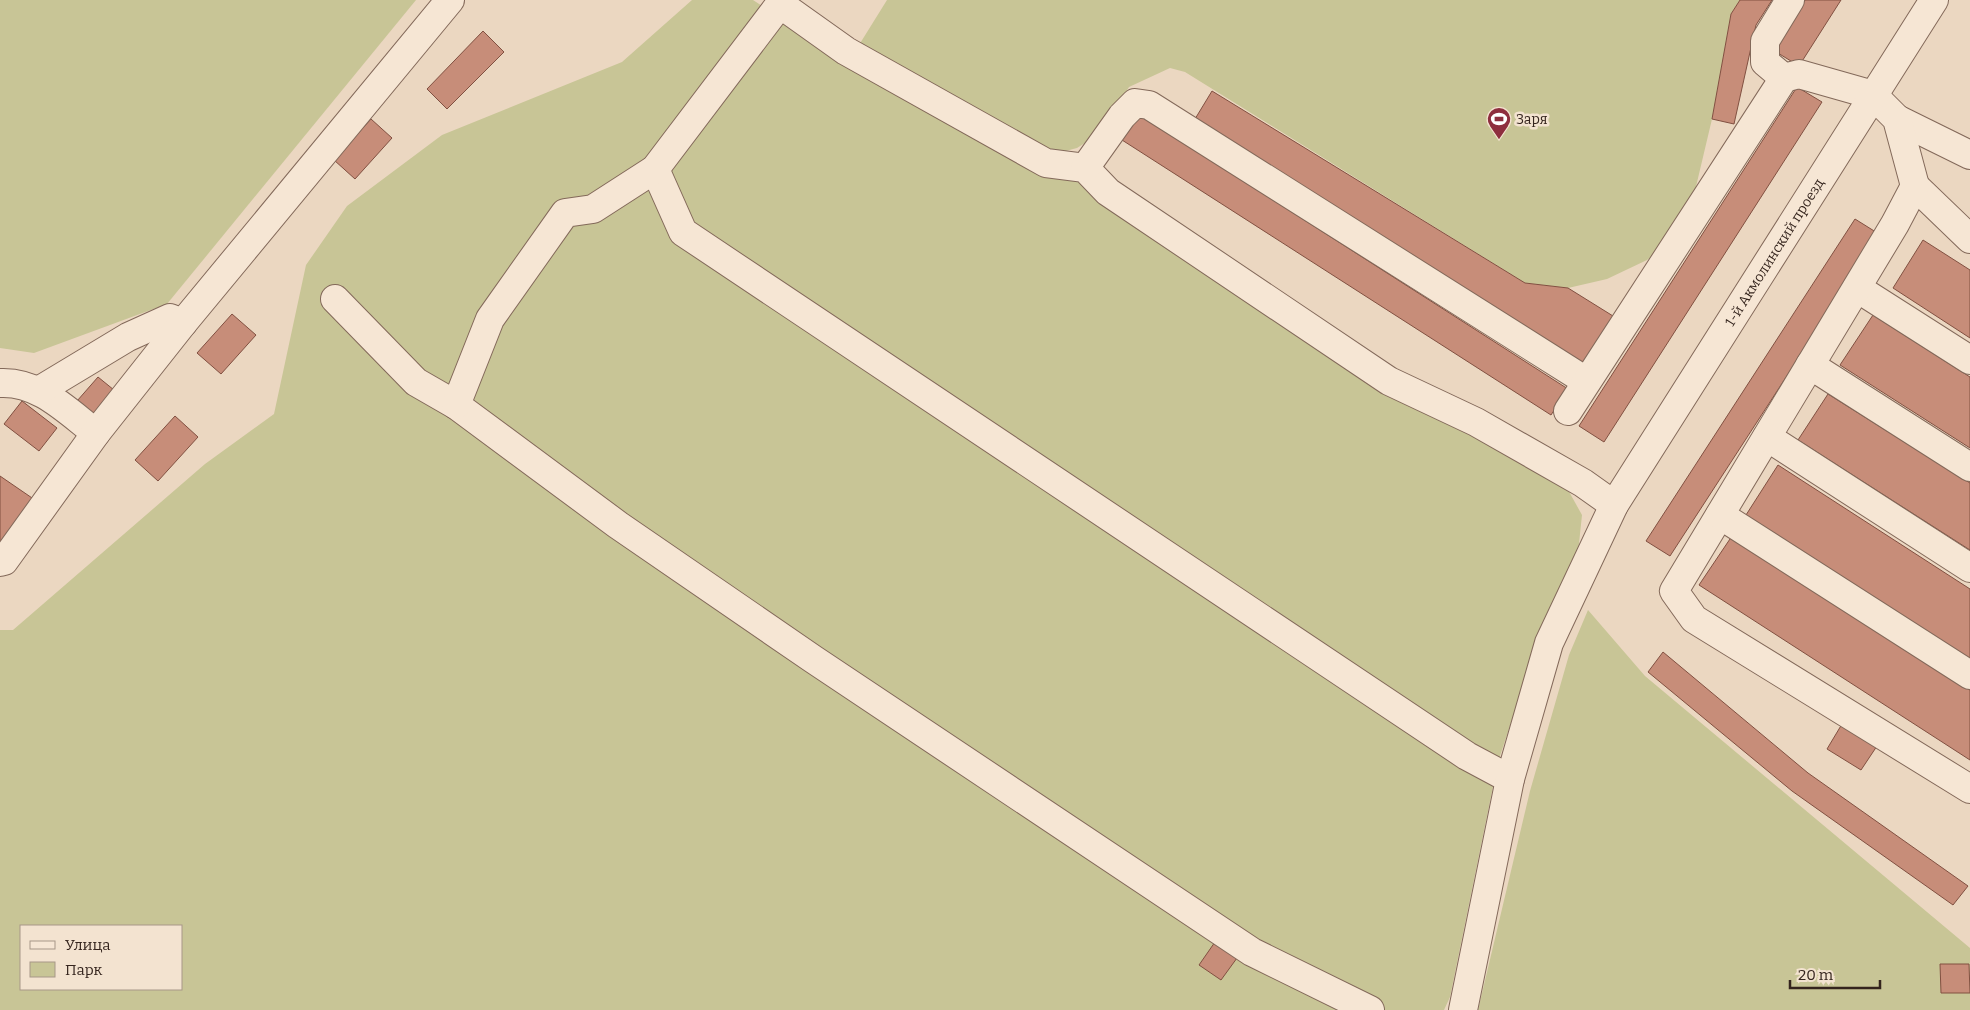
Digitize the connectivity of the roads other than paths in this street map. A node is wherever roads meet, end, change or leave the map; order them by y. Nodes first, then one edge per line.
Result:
1 (450, 0) edge
2 (1790, 0) edge
3 (1934, 0) edge
4 (782, 2) edge
5 (1784, 78) junction
6 (1873, 95) junction
7 (1897, 119) junction
8 (1970, 155) edge
9 (1085, 168) junction
10 (655, 169) junction
11 (1915, 186) junction
12 (1970, 239) edge
13 (1857, 288) junction
14 (335, 299) dead end
15 (183, 323) junction
16 (1970, 360) edge
17 (1810, 365) junction
18 (1586, 381) junction
19 (0, 383) edge
20 (40, 390) junction
21 (456, 405) junction
22 (1568, 411) dead end
23 (96, 433) junction
24 (1768, 436) junction
25 (1970, 467) edge
26 (1614, 505) junction
27 (1720, 514) junction
28 (0, 562) edge
29 (1970, 568) edge
30 (1970, 675) edge
31 (1510, 779) junction
32 (1970, 789) edge
33 (1370, 1010) edge
34 (1463, 1010) edge

1 - 15 street
2 - 5 street
3 - 6 street, 1-й Акмолинский проезд
4 - 9 street
4 - 10 street
5 - 6 street
5 - 18 street
6 - 7 street
6 - 26 street, 1-й Акмолинский проезд
7 - 8 street
7 - 11 street
9 - 18 street
9 - 26 street
10 - 21 street
10 - 31 street
11 - 12 street
11 - 13 street
13 - 16 street
13 - 17 street
14 - 21 street
15 - 20 street
15 - 23 street
17 - 24 street
17 - 25 street
18 - 22 street
19 - 20 street
20 - 23 street
21 - 33 street
23 - 28 street
24 - 27 street
24 - 29 street
26 - 31 street, 1-й Акмолинский проезд
27 - 30 street
27 - 32 street
31 - 34 street, 1-й Акмолинский проезд

